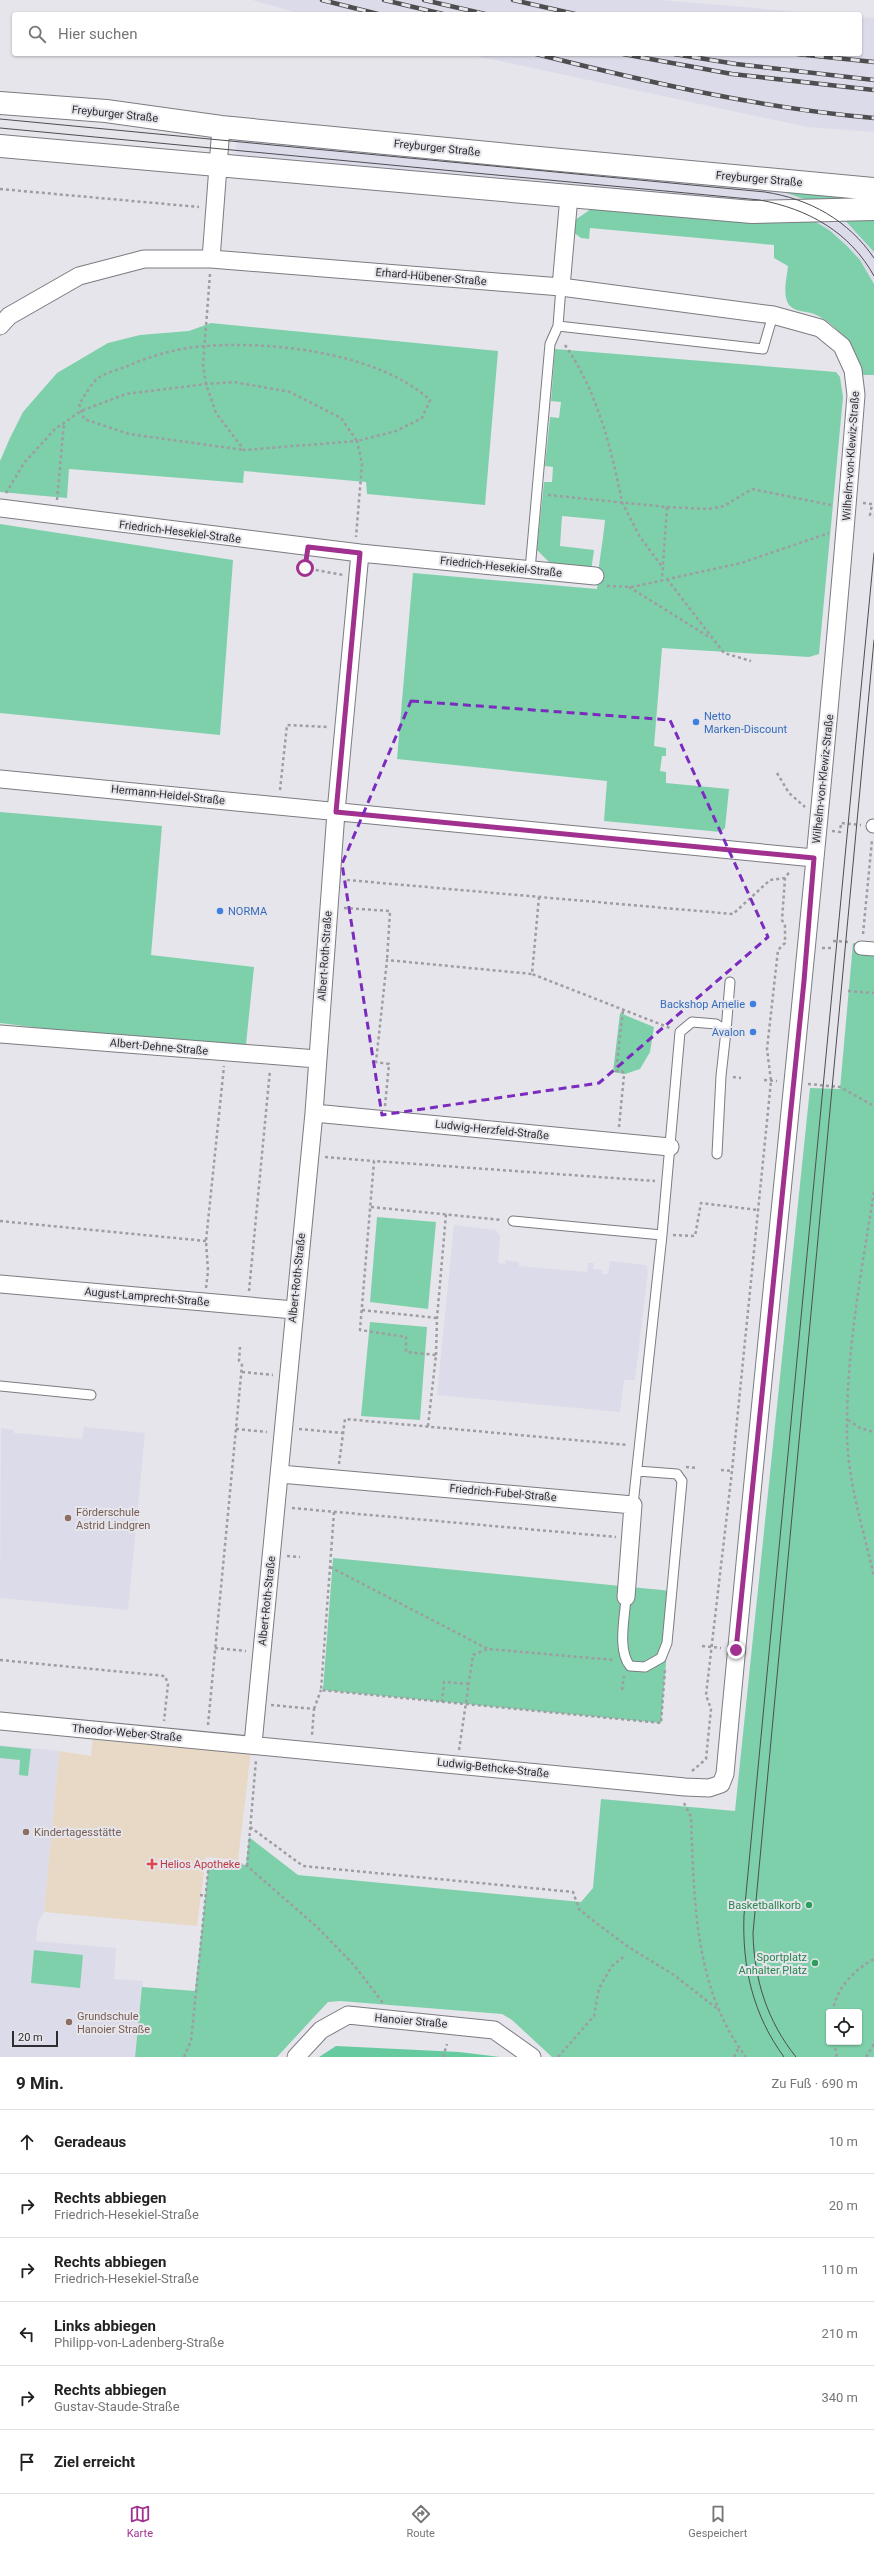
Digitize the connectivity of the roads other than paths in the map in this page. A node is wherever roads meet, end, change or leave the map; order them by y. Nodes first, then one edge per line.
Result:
1 (0, 103) edge
2 (221, 127) junction
3 (0, 146) edge
4 (219, 163) junction
5 (874, 189) edge
6 (569, 196) junction
7 (874, 209) edge
8 (211, 259) junction
9 (561, 287) junction
10 (773, 315) junction
11 (0, 326) edge
12 (558, 326) junction
13 (2, 502) edge
14 (360, 553) junction
15 (530, 570) junction
16 (595, 576) road end
17 (0, 779) edge
18 (336, 812) junction
19 (814, 858) junction
20 (730, 982) dead end
21 (726, 1031) junction
22 (0, 1034) edge
23 (317, 1059) junction
24 (314, 1112) junction
25 (670, 1147) junction
26 (717, 1154) dead end
27 (513, 1221) road end
28 (662, 1235) junction
29 (0, 1284) edge
30 (294, 1310) junction
31 (0, 1386) edge
32 (91, 1395) dead end
33 (637, 1471) junction
34 (280, 1474) junction
35 (633, 1505) junction
36 (626, 1597) joint
37 (0, 1721) edge
38 (255, 1751) junction
39 (725, 1774) joint
40 (296, 2057) edge
41 (532, 2057) edge

1 - 2 street, Freyburger Straße
2 - 4 street
2 - 5 street, Freyburger Straße
3 - 4 street
4 - 6 street
4 - 8 street
6 - 7 street
6 - 9 street
8 - 9 street, Erhard-Hübener-Straße
8 - 11 street, Erhard-Hübener-Straße
9 - 10 street, Wilhelm-von-Klewiz-Straße
9 - 12 lane
10 - 12 lane
10 - 19 street, Wilhelm-von-Klewiz-Straße
12 - 15 lane
13 - 14 street, Friedrich-Hesekiel-Straße
14 - 15 street, Friedrich-Hesekiel-Straße
14 - 18 street
15 - 16 street, Friedrich-Hesekiel-Straße
17 - 18 street, Hermann-Heidel-Straße
18 - 19 street, Hermann-Heidel-Straße
18 - 23 street, Albert-Roth-Straße
19 - 39 street, Wilhelm-von-Klewiz-Straße
20 - 21 lane
21 - 25 lane
21 - 26 lane
22 - 23 street, Albert-Dehne-Straße
23 - 24 street, Albert-Roth-Straße
24 - 25 street, Ludwig-Herzfeld-Straße
24 - 30 street, Albert-Roth-Straße
25 - 28 lane
27 - 28 lane
28 - 33 lane
29 - 30 street, August-Lamprecht-Straße
30 - 34 street, Albert-Roth-Straße
31 - 32 lane
33 - 35 lane
33 - 36 lane
34 - 35 street, Friedrich-Fubel-Straße
34 - 38 street, Albert-Roth-Straße
35 - 36 street
37 - 38 street, Theodor-Weber-Straße
38 - 39 street, Ludwig-Bethcke-Straße
40 - 41 street, Hanoier Straße

